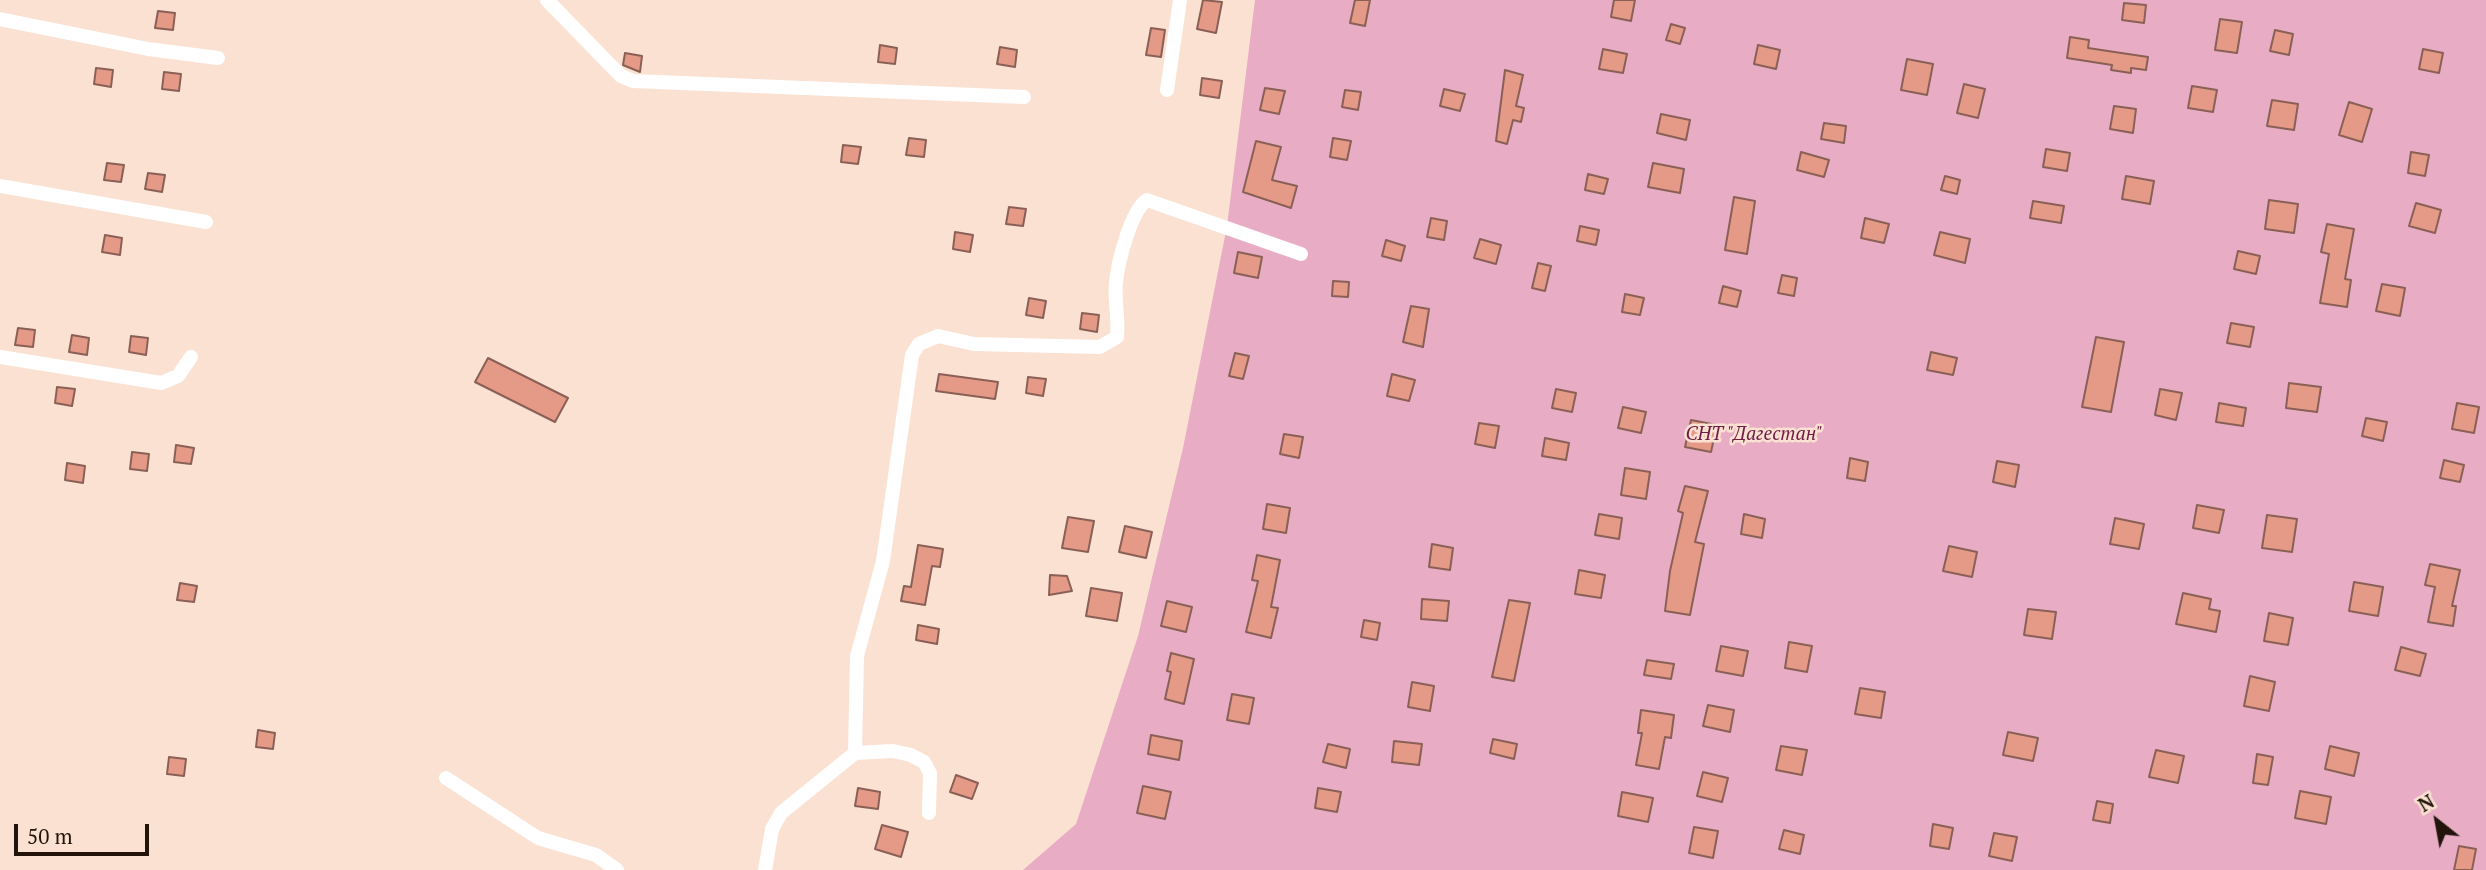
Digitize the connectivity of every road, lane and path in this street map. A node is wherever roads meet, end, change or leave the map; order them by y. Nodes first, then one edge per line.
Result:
1 (547, 0) edge
2 (1180, 0) edge
3 (0, 19) edge
4 (218, 58) dead end
5 (1167, 90) dead end
6 (1024, 97) dead end
7 (0, 186) edge
8 (206, 222) dead end
9 (1301, 254) dead end
10 (0, 357) edge
11 (191, 357) dead end
12 (855, 753) junction
13 (446, 778) dead end
14 (929, 813) dead end
15 (617, 870) edge
16 (765, 870) edge

1 - 6 street
2 - 5 street
3 - 4 street
7 - 8 street
9 - 12 street
10 - 11 street
12 - 14 street
12 - 16 street
13 - 15 street

